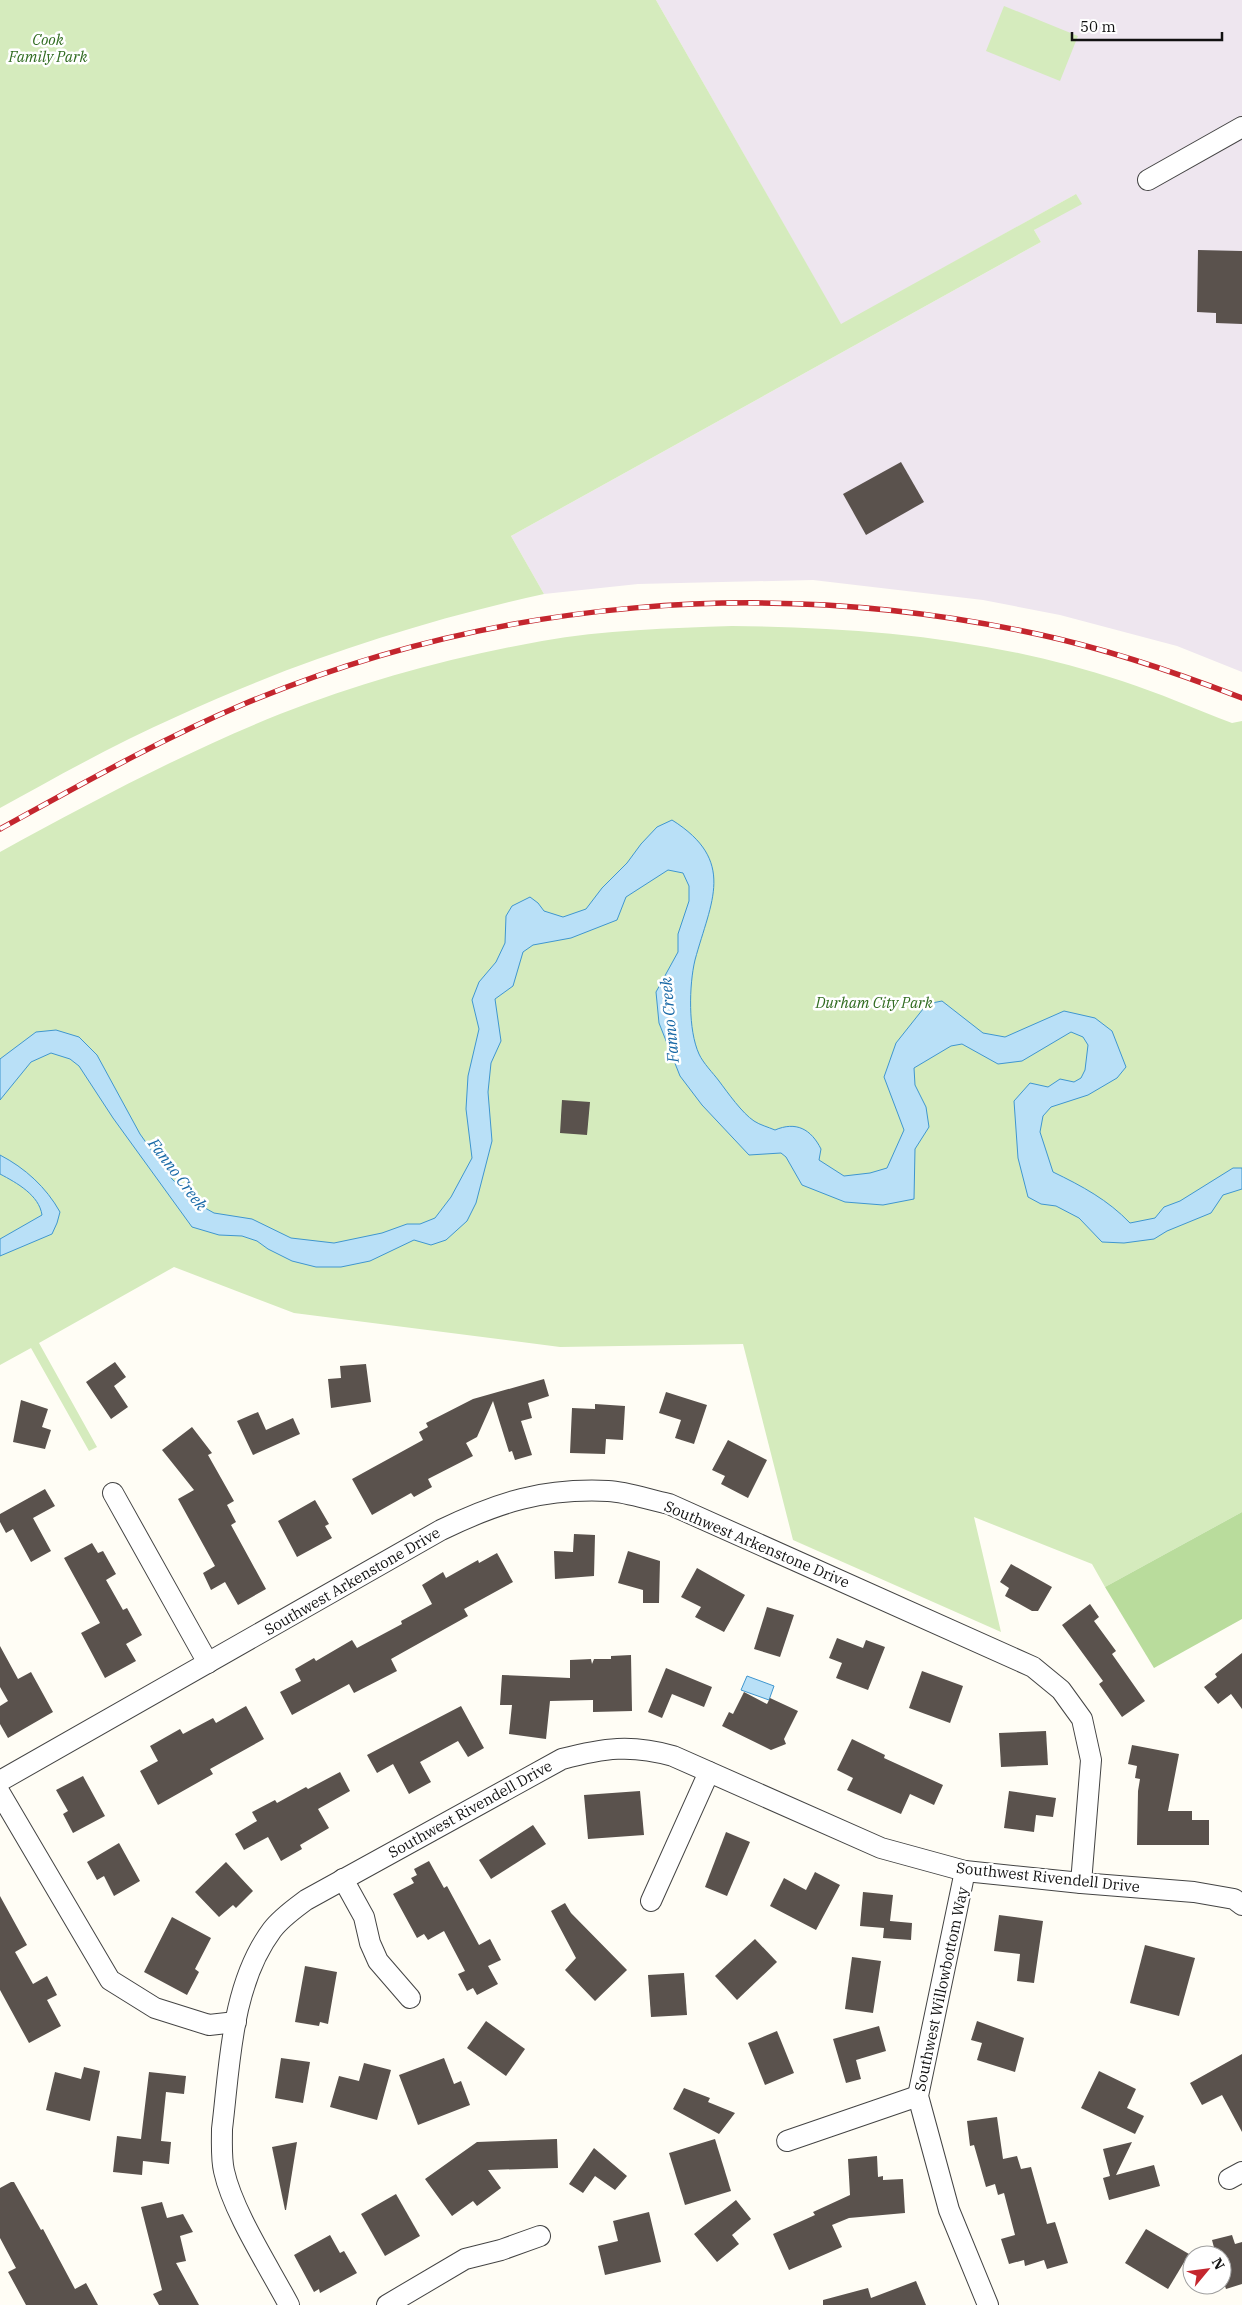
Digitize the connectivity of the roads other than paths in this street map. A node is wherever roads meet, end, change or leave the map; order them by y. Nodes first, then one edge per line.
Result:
1 (1242, 127) edge
2 (1148, 180) dead end
3 (113, 1493) dead end
4 (208, 1663) junction
5 (708, 1772) junction
6 (0, 1781) edge
7 (0, 1793) edge
8 (965, 1871) junction
9 (342, 1880) junction
10 (1081, 1883) junction
11 (651, 1901) dead end
12 (1242, 1905) edge
13 (410, 1998) dead end
14 (236, 2022) junction
15 (918, 2096) junction
16 (787, 2142) dead end
17 (540, 2236) dead end
18 (289, 2305) edge
19 (387, 2305) edge
20 (988, 2305) edge

1 - 2 street
3 - 4 street
4 - 6 street, Southwest Arkenstone Drive
4 - 10 street, Southwest Arkenstone Drive
5 - 8 street, Southwest Rivendell Drive
5 - 9 street, Southwest Rivendell Drive
5 - 11 street
7 - 14 street
8 - 10 street, Southwest Rivendell Drive
8 - 15 street, Southwest Willowbottom Way
9 - 13 street
9 - 14 street, Southwest Rivendell Drive
10 - 12 street, Southwest Rivendell Drive
14 - 18 street, Southwest Rivendell Drive
15 - 16 street
15 - 20 street, Southwest Willowbottom Way
17 - 19 street

